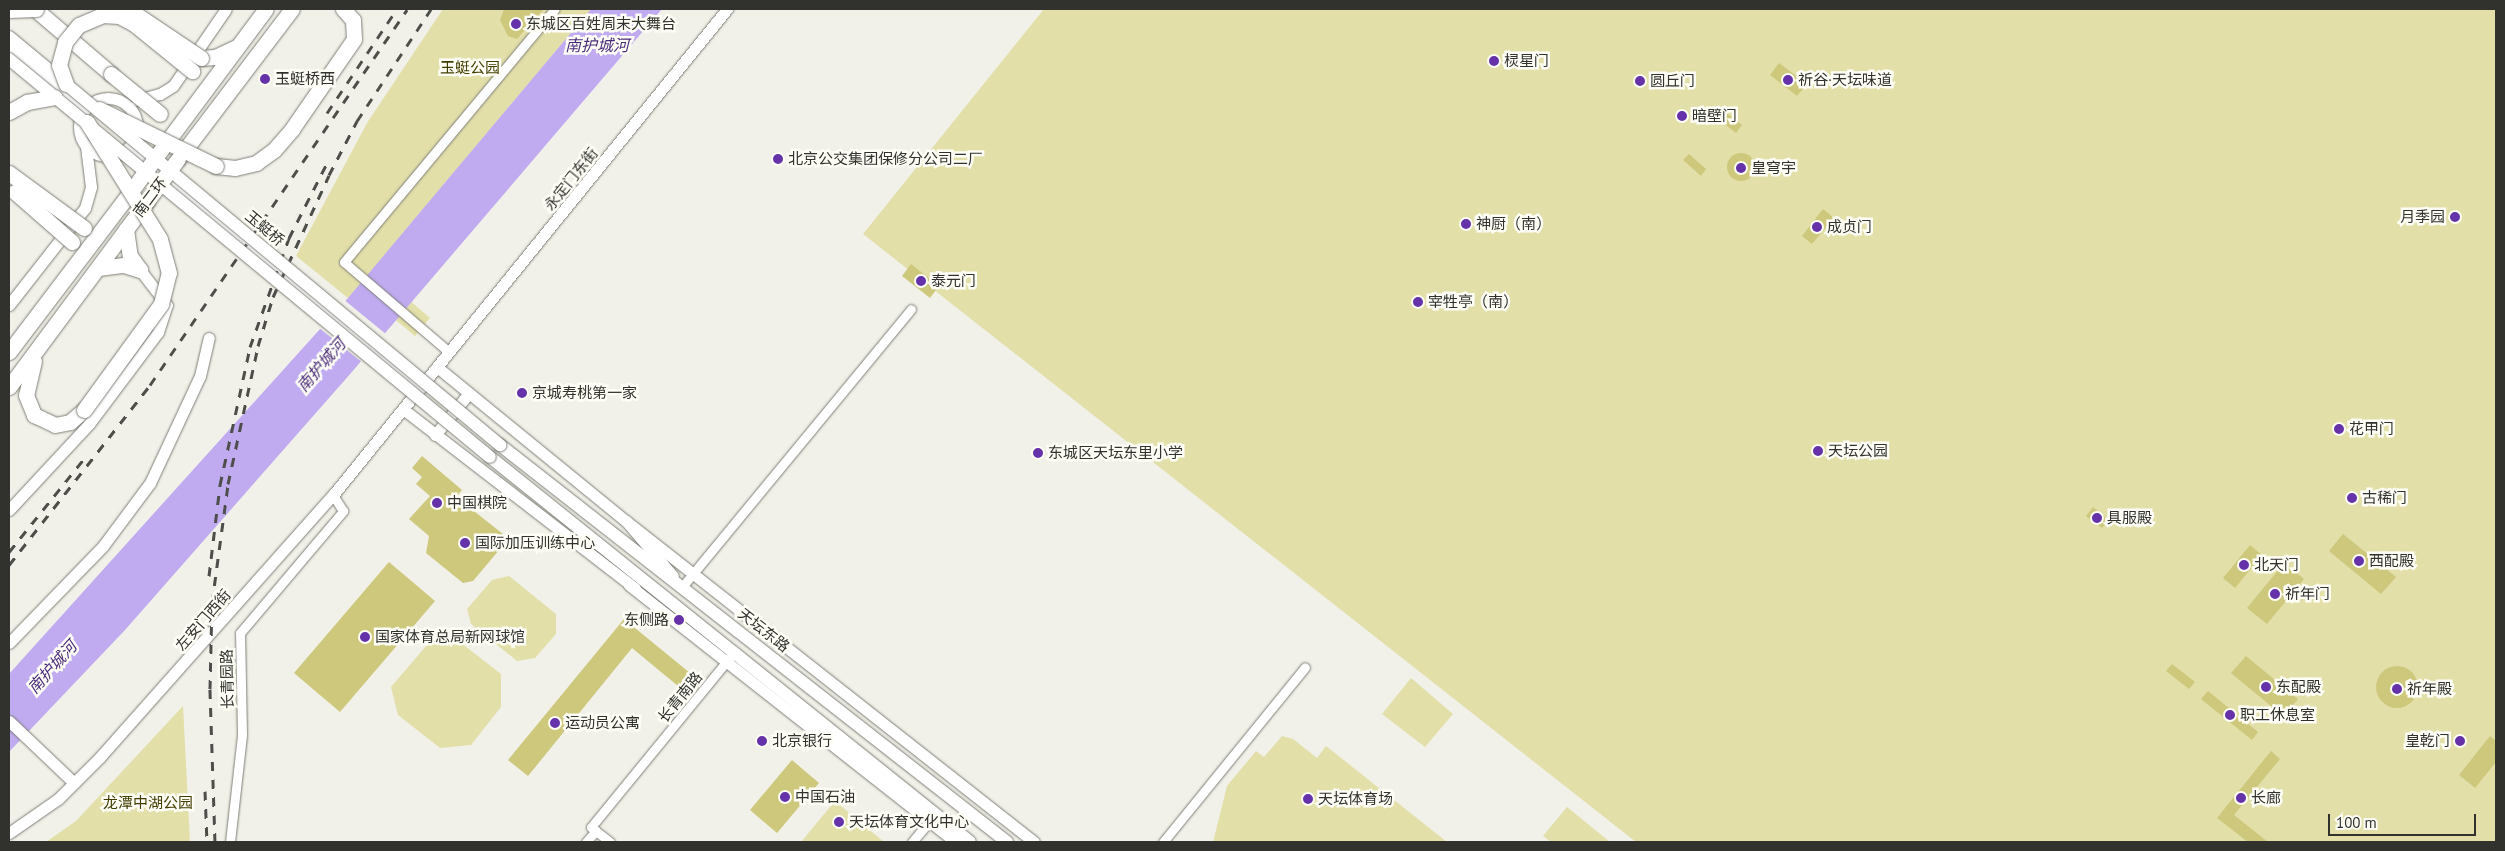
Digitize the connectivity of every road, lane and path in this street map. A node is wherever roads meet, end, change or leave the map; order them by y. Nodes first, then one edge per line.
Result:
1 (36, 9) edge
2 (128, 9) edge
3 (226, 9) edge
4 (266, 9) edge
5 (343, 9) edge
6 (555, 9) edge
7 (727, 9) edge
8 (9, 10) edge
9 (293, 10) edge
10 (9, 37) edge
11 (243, 41) junction
12 (9, 46) edge
13 (9, 59) edge
14 (197, 64) junction
15 (66, 84) junction
16 (55, 97) junction
17 (125, 103) junction
18 (78, 105) junction
19 (95, 106) junction
20 (9, 112) edge
21 (188, 113) junction
22 (160, 114) junction
23 (84, 120) junction
24 (172, 135) junction
25 (134, 140) junction
26 (86, 146) junction
27 (123, 152) junction
28 (136, 153) junction
29 (9, 173) edge
30 (9, 186) edge
31 (107, 224) junction
32 (126, 229) junction
33 (74, 267) junction
34 (98, 268) junction
35 (140, 270) junction
36 (9, 305) edge
37 (911, 309) dead end
38 (209, 338) dead end
39 (40, 346) junction
40 (9, 352) edge
41 (449, 352) junction
42 (437, 367) junction
43 (9, 387) edge
44 (420, 389) junction
45 (469, 393) junction
46 (403, 409) junction
47 (435, 435) junction
48 (500, 445) joint
49 (333, 495) junction
50 (9, 510) edge
51 (626, 520) junction
52 (695, 572) junction
53 (630, 585) junction
54 (682, 587) junction
55 (683, 613) junction
56 (9, 643) edge
57 (730, 657) junction
58 (1305, 667) dead end
59 (9, 721) edge
60 (74, 783) junction
61 (932, 818) junction
62 (593, 829) junction
63 (9, 833) edge
64 (230, 842) edge
65 (586, 842) edge
66 (610, 842) edge
67 (912, 842) edge
68 (956, 842) edge
69 (970, 842) edge
70 (1007, 842) edge
71 (1034, 842) edge
72 (1163, 842) edge

1 - 8 highway, bridge
1 - 22 highway, bridge
2 - 14 highway, bridge
3 - 17 street
4 - 11 highway, 南二环
5 - 19 highway, bridge
6 - 41 street
7 - 41 street, 永定门东街
9 - 32 highway, 南二环, bridge
10 - 15 main road, 玉蜓桥
11 - 14 highway
11 - 21 highway, 南二环
12 - 18 street
13 - 16 main road, bridge
14 - 15 highway, bridge
14 - 21 highway
15 - 19 main road, 玉蜓桥, bridge
16 - 20 highway, bridge
16 - 23 main road, bridge
17 - 19 street
17 - 25 street
18 - 19 street
18 - 23 street
19 - 23 street
19 - 48 main road, 玉蜓桥, bridge
21 - 22 highway
21 - 24 highway, 南二环
22 - 24 highway
23 - 26 street
23 - 39 highway, bridge
23 - 55 main road, bridge
24 - 31 highway, 南二环, bridge
25 - 27 street
25 - 28 street
26 - 27 street
26 - 36 street
27 - 28 street
28 - 44 street
29 - 31 highway, bridge
30 - 33 highway, bridge
31 - 33 highway, 南二环
32 - 34 highway, 南二环
32 - 35 highway
33 - 40 highway, 南二环
34 - 35 highway
34 - 39 highway, 南二环
35 - 50 street
37 - 52 street
38 - 56 street
39 - 43 highway, 南二环
41 - 42 street, 永定门东街
42 - 44 street, 永定门东街
42 - 45 street
44 - 46 street, 左安门西街
45 - 47 street
45 - 51 street
46 - 47 street
46 - 49 street, 左安门西街
47 - 53 street
48 - 54 main road, 天坛东路
49 - 60 street, 左安门西街
49 - 64 street, 长青园路
51 - 52 street
51 - 54 street
52 - 54 street
52 - 71 street
53 - 55 street
53 - 57 street
54 - 70 main road, 天坛东路
55 - 57 main road
57 - 61 main road
57 - 62 street, 长青南路
58 - 72 street
59 - 60 street
60 - 63 street, 左安门西街
61 - 67 street
61 - 68 street
61 - 69 main road
62 - 65 street, 长青南路
62 - 66 street

